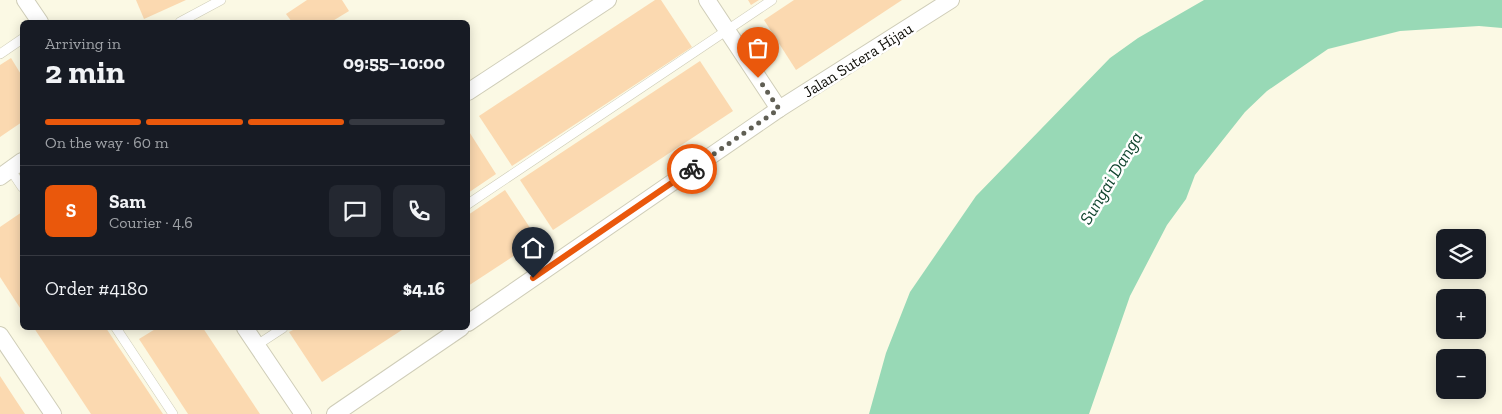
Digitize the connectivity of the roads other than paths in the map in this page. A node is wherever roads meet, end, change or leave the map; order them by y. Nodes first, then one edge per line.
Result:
1 (24, 0) edge
2 (221, 0) edge
3 (608, 0) edge
4 (707, 0) edge
5 (772, 0) edge
6 (951, 0) edge
7 (39, 20) edge
8 (184, 20) edge
9 (726, 30) junction
10 (20, 40) edge
11 (0, 54) edge
12 (470, 91) edge
13 (779, 109) junction
14 (11, 169) edge
15 (20, 184) edge
16 (470, 203) edge
17 (470, 322) edge
18 (117, 330) edge
19 (246, 330) edge
20 (280, 330) edge
21 (458, 330) edge
22 (0, 335) edge
23 (257, 345) junction
24 (53, 414) edge
25 (173, 414) edge
26 (303, 414) edge
27 (335, 414) edge

1 - 7 street
2 - 8 lane
3 - 12 street
4 - 9 street
5 - 9 lane
6 - 13 street, Jalan Sutera Hijau
9 - 13 street
9 - 16 lane
10 - 11 lane
13 - 17 street, Jalan Sutera Hijau
14 - 15 lane
18 - 25 lane
19 - 23 street
20 - 23 lane
21 - 27 street
22 - 24 street
23 - 26 street

